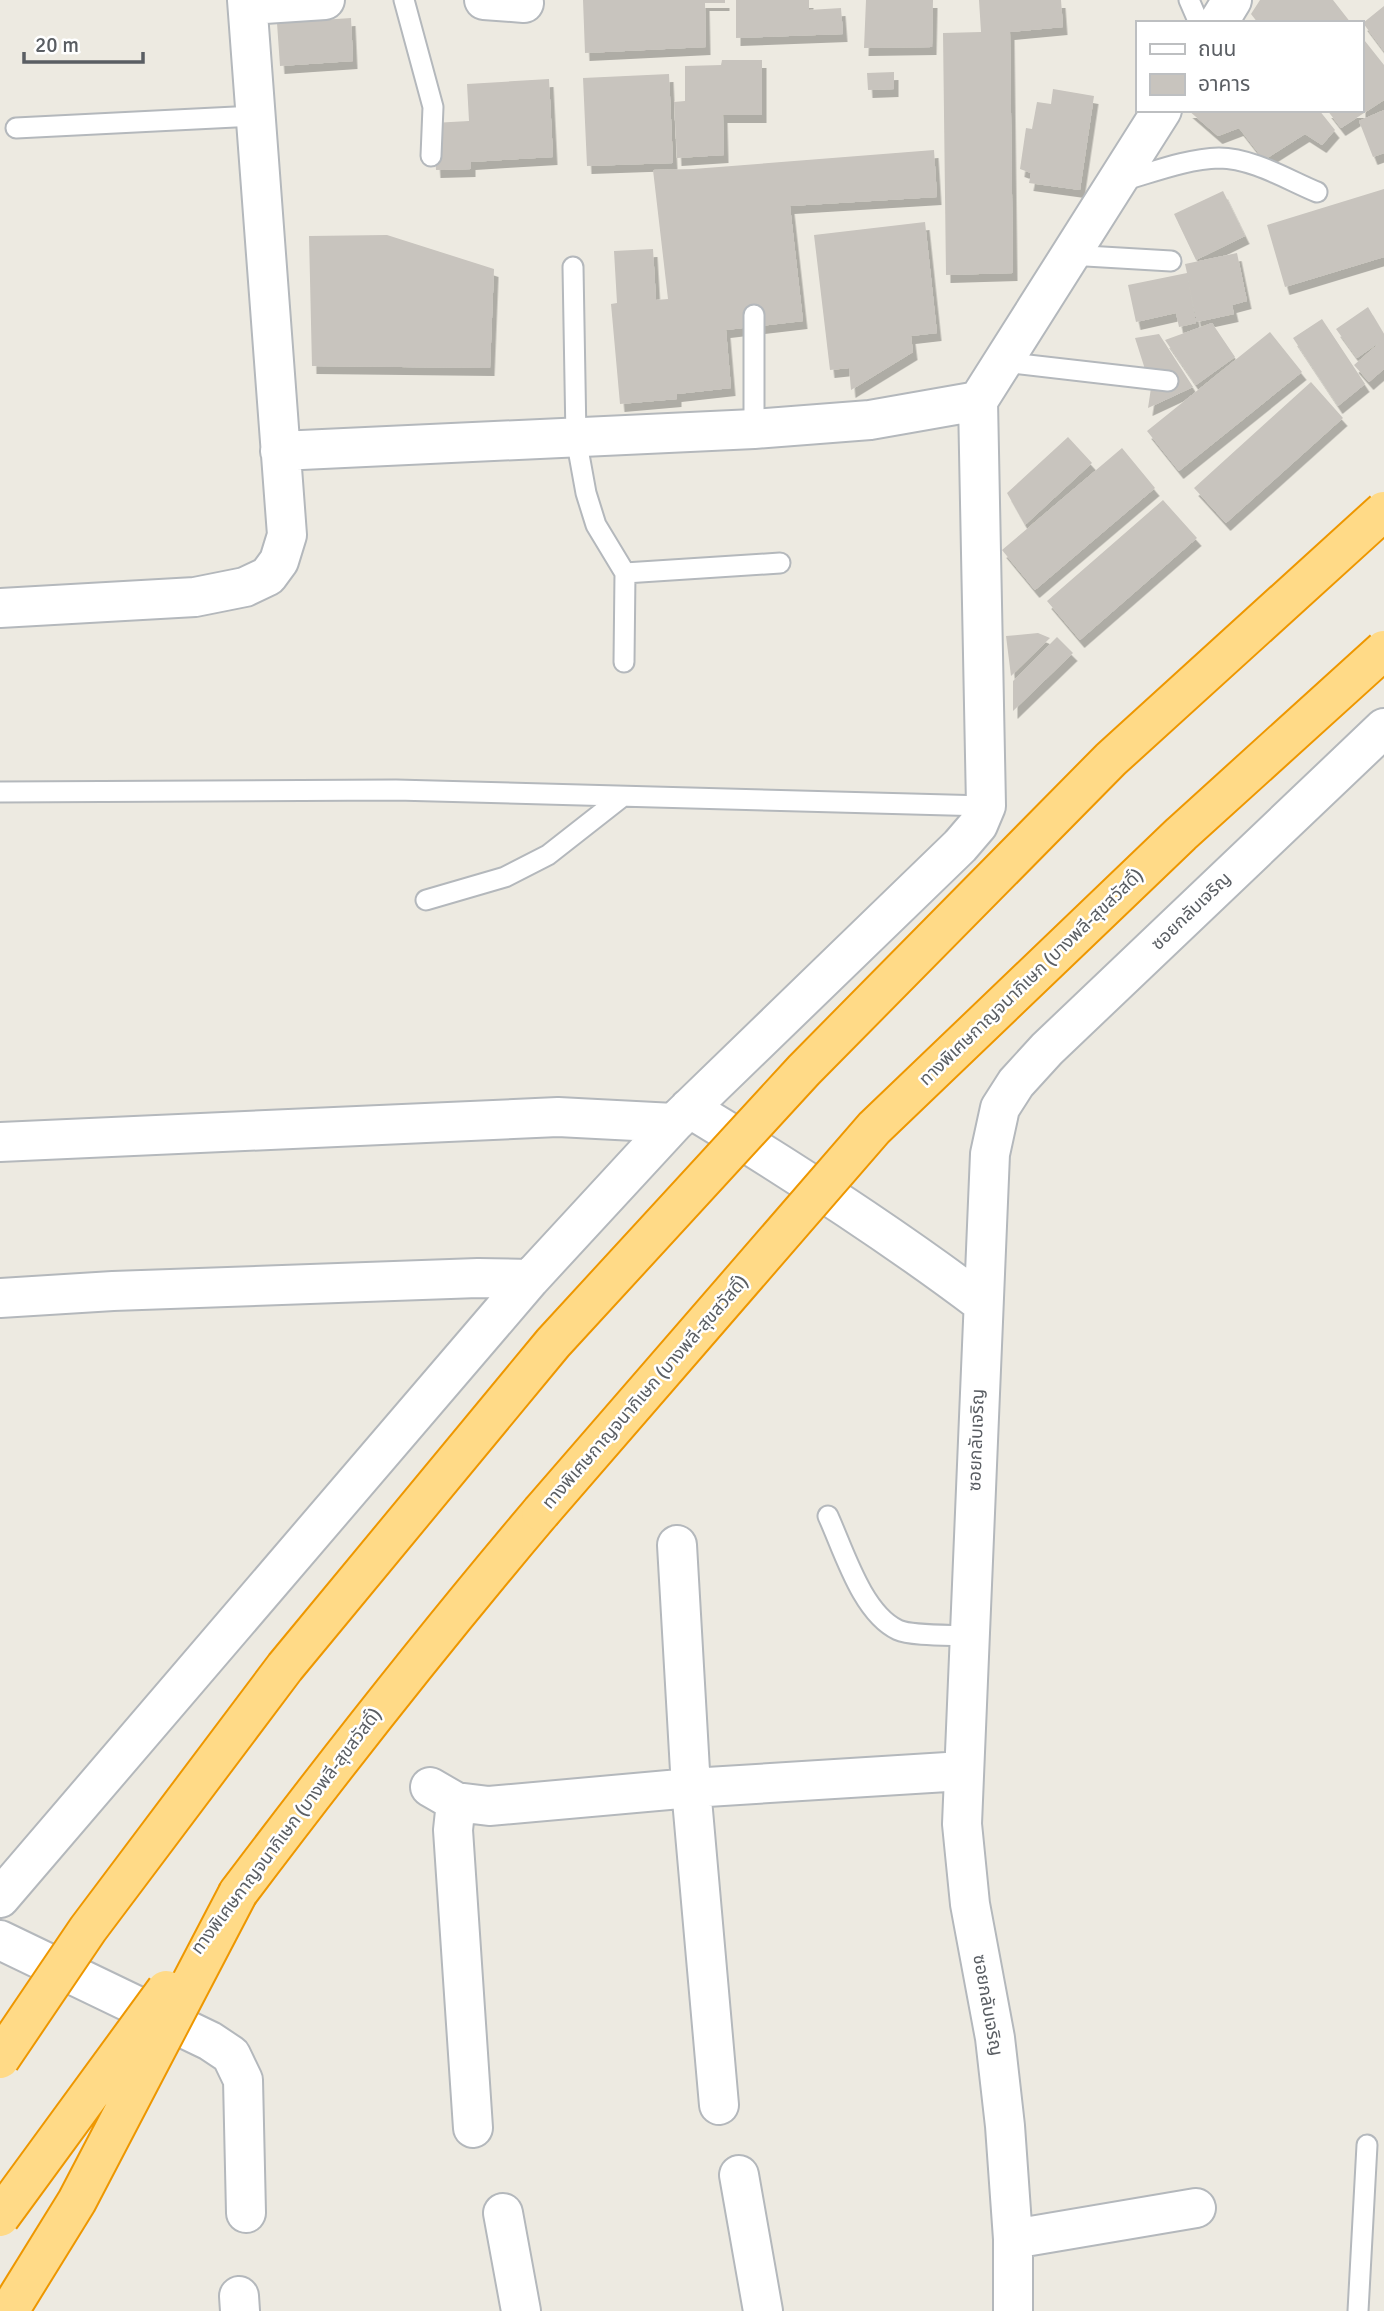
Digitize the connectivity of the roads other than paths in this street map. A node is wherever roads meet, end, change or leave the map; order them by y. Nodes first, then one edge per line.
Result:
1 (325, 0) edge
2 (404, 0) edge
3 (484, 0) edge
4 (1189, 0) edge
5 (1232, 0) edge
6 (247, 3) edge
7 (524, 4) dead end
8 (1198, 21) edge
9 (1219, 21) edge
10 (1162, 112) edge
11 (255, 116) junction
12 (16, 128) dead end
13 (431, 156) dead end
14 (1117, 182) junction
15 (1317, 192) dead end
16 (1069, 255) junction
17 (1171, 261) dead end
18 (573, 267) dead end
19 (754, 315) dead end
20 (1003, 362) junction
21 (1168, 381) dead end
22 (978, 401) junction
23 (754, 429) junction
24 (576, 438) junction
25 (280, 451) junction
26 (1384, 511) edge
27 (780, 564) dead end
28 (625, 573) junction
29 (0, 608) edge
30 (1384, 650) edge
31 (624, 662) dead end
32 (1384, 729) edge
33 (0, 792) edge
34 (622, 797) junction
35 (986, 806) junction
36 (426, 901) dead end
37 (681, 1116) junction
38 (0, 1142) edge
39 (530, 1279) junction
40 (0, 1298) edge
41 (982, 1303) junction
42 (828, 1516) dead end
43 (677, 1545) dead end
44 (968, 1636) junction
45 (963, 1771) junction
46 (691, 1788) junction
47 (238, 1893) junction
48 (0, 1898) edge
49 (88, 1928) junction
50 (0, 1940) edge
51 (0, 2038) edge
52 (0, 2059) edge
53 (719, 2105) dead end
54 (473, 2128) dead end
55 (1367, 2145) dead end
56 (739, 2175) dead end
57 (1196, 2208) dead end
58 (246, 2213) dead end
59 (503, 2213) dead end
60 (0, 2217) edge
61 (1013, 2239) junction
62 (9, 2311) edge
63 (521, 2311) edge
64 (763, 2311) edge
65 (1013, 2311) edge
66 (1359, 2311) edge

1 - 6 street
2 - 13 lane
3 - 7 street
4 - 8 lane
5 - 9 street
6 - 11 street
10 - 14 street
11 - 12 lane
11 - 25 street
14 - 15 lane
14 - 16 street
16 - 17 lane
16 - 20 street
18 - 24 lane
19 - 23 lane
20 - 21 lane
20 - 22 street
22 - 23 street
22 - 35 street
23 - 24 street
24 - 25 street
24 - 28 lane
25 - 29 street
26 - 49 highway, bridge
27 - 28 lane
28 - 31 lane
30 - 47 highway, ทางพิเศษกาญจนาภิเษก (บางพลี-สุขสวัสดิ์), bridge
32 - 41 street, ซอยกลับเจริญ
33 - 34 lane
34 - 35 lane
34 - 36 lane
35 - 37 street
37 - 38 street
37 - 39 street
37 - 41 street
39 - 40 street
39 - 48 street
41 - 44 street, ซอยกลับเจริญ
42 - 44 lane
43 - 46 street
44 - 45 street, ซอยกลับเจริญ
45 - 46 street
45 - 61 street, ซอยกลับเจริญ
46 - 53 street
46 - 54 street
47 - 60 highway, ทางพิเศษกาญจนาภิเษก (บางพลี-สุขสวัสดิ์), bridge
47 - 62 highway, bridge
49 - 51 highway, bridge
49 - 52 highway, bridge
50 - 58 street
55 - 66 lane
56 - 64 street
57 - 61 street
59 - 63 street
61 - 65 street, ซอยกลับเจริญ

